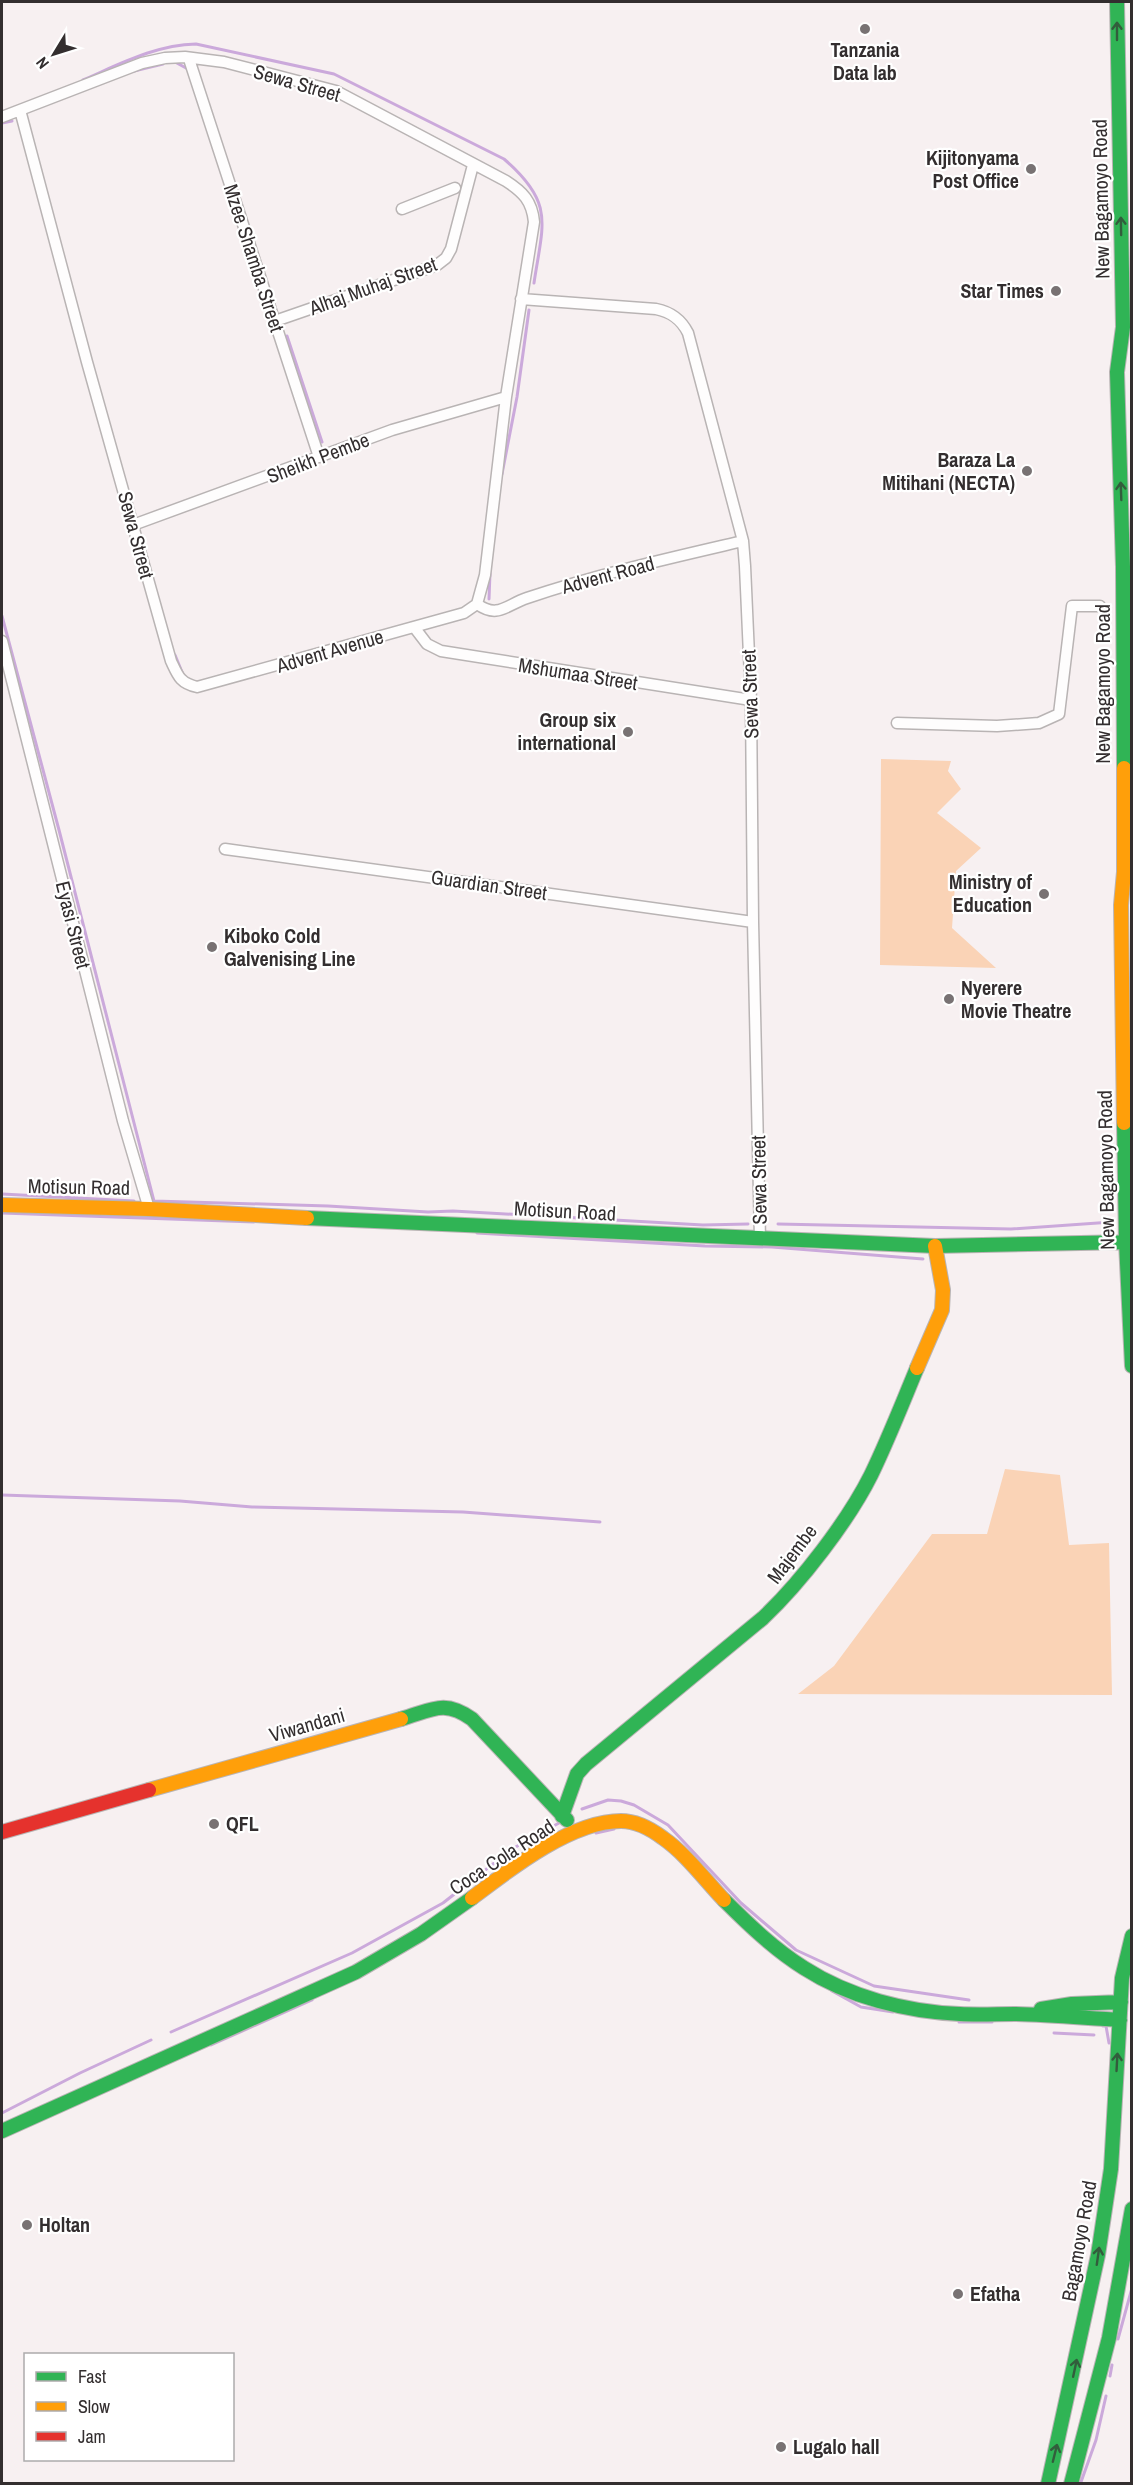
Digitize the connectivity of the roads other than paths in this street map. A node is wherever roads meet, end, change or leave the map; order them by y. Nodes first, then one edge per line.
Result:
1 (1117, 2) edge
2 (189, 59) junction
3 (20, 110) junction
4 (2, 117) edge
5 (473, 165) junction
6 (455, 188) dead end
7 (402, 209) dead end
8 (521, 299) junction
9 (1127, 306) edge
10 (275, 321) junction
11 (1127, 327) edge
12 (506, 397) junction
13 (319, 457) junction
14 (133, 525) junction
15 (743, 541) junction
16 (477, 604) junction
17 (1100, 606) dead end
18 (414, 627) junction
19 (2, 641) edge
20 (182, 680) joint
21 (751, 700) junction
22 (897, 723) dead end
23 (225, 849) dead end
24 (753, 922) junction
25 (2, 1205) edge
26 (149, 1209) junction
27 (760, 1239) junction
28 (1129, 1242) edge
29 (935, 1246) junction
30 (1131, 1366) edge
31 (562, 1816) junction
32 (578, 1831) junction
33 (2, 1832) edge
34 (1131, 1936) edge
35 (1121, 2002) junction
36 (1008, 2014) junction
37 (1120, 2020) junction
38 (2, 2131) edge
39 (1131, 2209) edge
40 (1048, 2484) edge
41 (1071, 2484) edge

9 -> 1 main road, New Bagamoyo Road
2 - 3 street, Sewa Street
2 - 5 street, Sewa Street
2 - 10 street, Mzee Shamba Street
3 - 4 street, Sewa Street
3 - 14 street, Sewa Street
5 - 8 street, Sewa Street
5 - 10 street, Alhaj Muhaj Street
6 - 7 street
8 - 12 street, Sewa Street
8 - 15 street, Sewa Street
9 - 11 main road, New Bagamoyo Road
10 - 13 street, Mzee Shamba Street
28 -> 11 main road, New Bagamoyo Road
12 - 13 street, Sheikh Pembe
12 - 16 street, Sewa Street
13 - 14 street, Sheikh Pembe
14 - 20 street, Sewa Street
15 - 16 street, Advent Road
15 - 21 street, Sewa Street
16 - 18 street, Advent Avenue
17 - 22 street
18 - 20 street, Advent Avenue
18 - 21 street, Mshumaa Street
19 - 26 street, Eyasi Street
21 - 24 street, Sewa Street
23 - 24 street, Guardian Street
24 - 27 street, Sewa Street
25 - 26 main road, Motisun Road
26 - 27 main road, Motisun Road
27 - 29 main road, Motisun Road
28 - 29 main road, Motisun Road
28 - 30 main road, New Bagamoyo Road
29 - 31 main road, Majembe
31 - 32 main road, Viwandani
31 - 33 main road, Viwandani
32 - 36 main road, Coca Cola Road
32 - 38 main road, Coca Cola Road
34 - 35 main road
35 - 36 main road, Coca Cola Road
35 - 37 main road, Bagamoyo Road
36 - 37 main road, Coca Cola Road
40 -> 37 main road, Bagamoyo Road
39 - 41 main road

